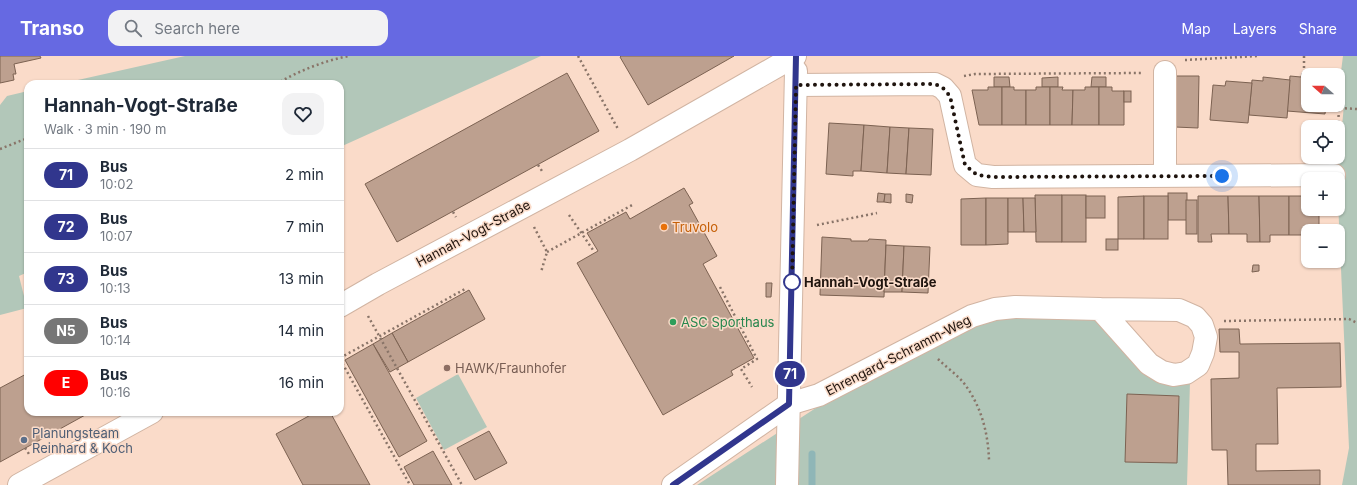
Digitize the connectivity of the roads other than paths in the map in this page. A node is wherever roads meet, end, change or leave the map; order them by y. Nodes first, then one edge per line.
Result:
1 (796, 56) edge
2 (1165, 72) road end
3 (796, 85) junction
4 (1165, 175) junction
5 (1301, 175) edge
6 (344, 304) edge
7 (1100, 309) junction
8 (789, 404) junction
9 (145, 416) edge
10 (19, 485) edge
11 (673, 485) edge
12 (787, 485) edge

1 - 3 street
1 - 6 street, Hannah-Vogt-Straße
2 - 4 street
3 - 4 street
3 - 8 street
4 - 5 street
7 - 7 street, Ehrengard-Schramm-Weg
7 - 8 street, Ehrengard-Schramm-Weg
8 - 11 street, Ehrengard-Schramm-Weg
8 - 12 street
9 - 10 street

